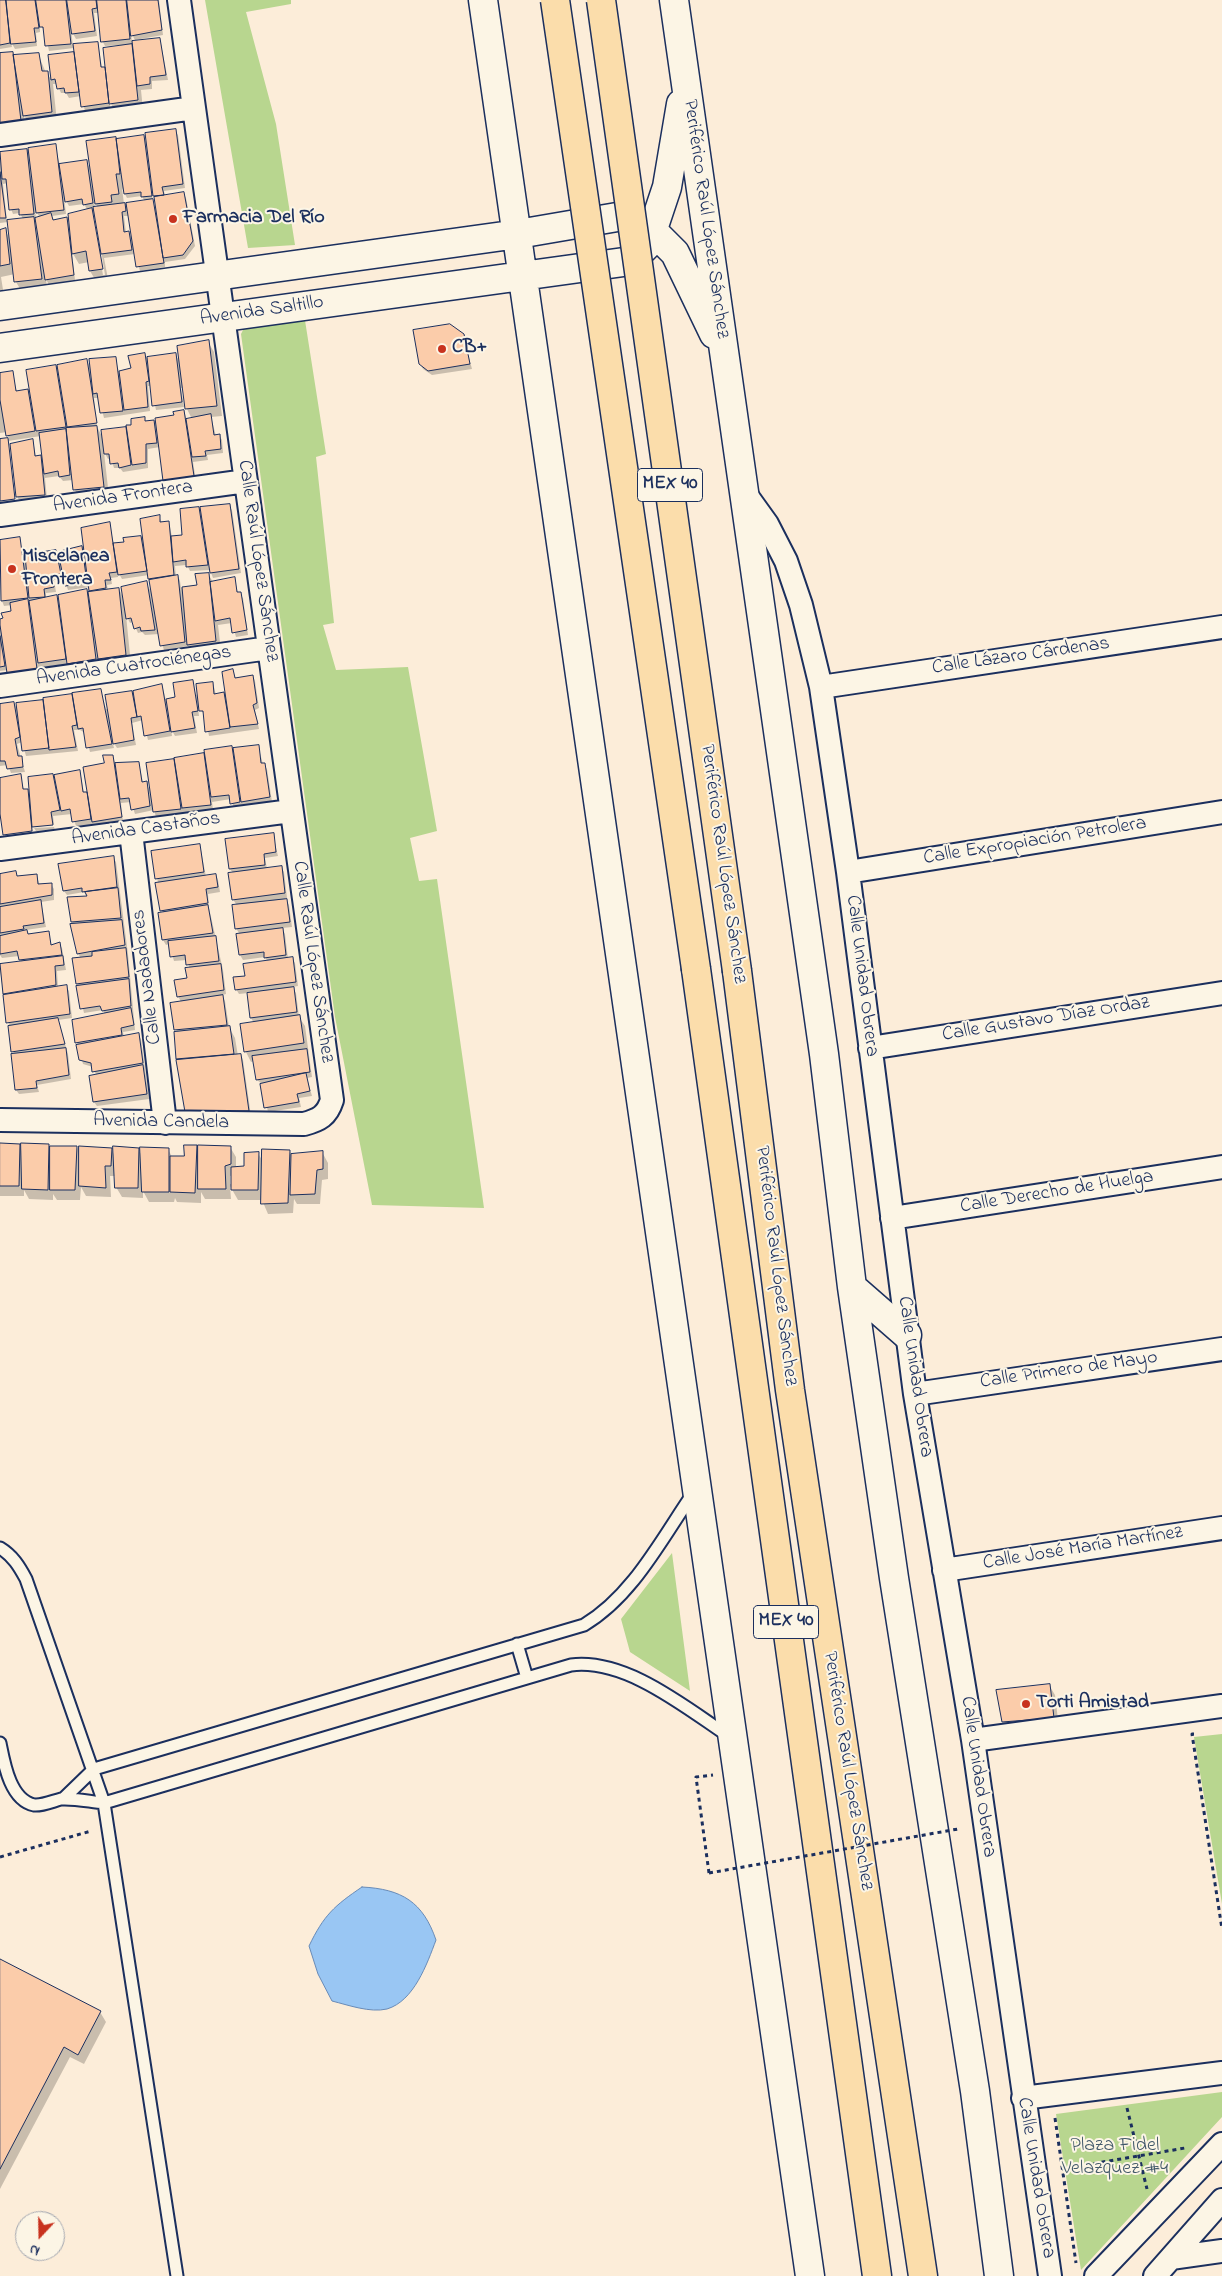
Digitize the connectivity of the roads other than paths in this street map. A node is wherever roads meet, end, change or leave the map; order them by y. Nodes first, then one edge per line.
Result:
1 (179, 0) edge
2 (484, 0) edge
3 (555, 0) edge
4 (601, 0) edge
5 (674, 0) edge
6 (686, 81) junction
7 (194, 108) junction
8 (0, 135) edge
9 (652, 230) junction
10 (518, 234) junction
11 (217, 275) junction
12 (524, 277) junction
13 (0, 306) edge
14 (223, 316) junction
15 (0, 348) edge
16 (725, 358) junction
17 (246, 481) junction
18 (744, 492) junction
19 (0, 515) edge
20 (1222, 628) edge
21 (269, 648) junction
22 (0, 686) edge
23 (821, 686) junction
24 (292, 810) junction
25 (1222, 812) edge
26 (131, 832) junction
27 (0, 849) edge
28 (848, 872) junction
29 (1222, 992) edge
30 (870, 1048) junction
31 (321, 1119) joint
32 (0, 1120) edge
33 (165, 1123) junction
34 (1222, 1168) edge
35 (892, 1218) junction
36 (852, 1287) junction
37 (907, 1335) junction
38 (1222, 1348) edge
39 (915, 1394) junction
40 (698, 1486) junction
41 (1222, 1528) edge
42 (0, 1548) edge
43 (944, 1570) junction
44 (517, 1644) junction
45 (527, 1678) junction
46 (1222, 1706) edge
47 (733, 1738) junction
48 (973, 1740) junction
49 (0, 1743) edge
50 (94, 1769) junction
51 (63, 1799) junction
52 (104, 1803) junction
53 (1222, 2073) edge
54 (1023, 2098) junction
55 (1222, 2144) edge
56 (1222, 2200) edge
57 (1222, 2250) edge
58 (1171, 2258) junction
59 (1086, 2271) edge
60 (177, 2276) edge
61 (810, 2276) edge
62 (877, 2276) edge
63 (923, 2276) edge
64 (999, 2276) edge
65 (1050, 2276) edge
66 (1155, 2276) edge

1 - 7 street, Calle Raúl López Sánchez
2 - 10 main road
3 - 62 highway, Periférico Raúl López Sánchez / MEX 40, bridge
4 - 63 highway, Periférico Raúl López Sánchez / MEX 40, bridge
5 - 6 main road, Periférico Raúl López Sánchez
6 - 9 main road, Periférico Raúl López Sánchez
6 - 16 main road, Periférico Raúl López Sánchez
7 - 8 street
7 - 11 street, Calle Raúl López Sánchez
9 - 10 main road, Periférico Raúl López Sánchez
9 - 12 main road, Periférico Raúl López Sánchez
9 - 16 main road, Periférico Raúl López Sánchez
10 - 11 main road, Avenida Saltillo
10 - 12 main road
11 - 13 main road, Avenida Saltillo
11 - 14 street, Calle Raúl López Sánchez
12 - 14 main road, Avenida Saltillo
12 - 40 main road
14 - 15 main road, Avenida Saltillo
14 - 17 street, Calle Raúl López Sánchez
16 - 18 main road, Periférico Raúl López Sánchez
17 - 19 street, Avenida Frontera
17 - 21 street, Calle Raúl López Sánchez
18 - 23 street, Calle Unidad Obrera
18 - 36 main road, Periférico Raúl López Sánchez
20 - 23 street, Calle Lázaro Cárdenas
21 - 22 street, Avenida Cuatrociénegas
21 - 24 street, Calle Raúl López Sánchez
23 - 28 street, Calle Unidad Obrera
24 - 26 street, Avenida Castaños
24 - 31 street, Calle Raúl López Sánchez
25 - 28 street, Calle Expropiación Petrolera
26 - 27 street, Avenida Castaños
26 - 33 street, Calle Nadadores
28 - 30 street, Calle Unidad Obrera
29 - 30 street, Calle Gustavo Díaz Ordaz
30 - 35 street, Calle Unidad Obrera
31 - 33 street, Avenida Candela
32 - 33 street, Avenida Candela
34 - 35 street, Calle Derecho de Huelga
35 - 37 street, Calle Unidad Obrera
36 - 37 main road
36 - 64 main road, Periférico Raúl López Sánchez
37 - 39 street, Calle Unidad Obrera
38 - 39 street, Calle Primero de Mayo
39 - 43 street, Calle Unidad Obrera
40 - 44 lane
40 - 47 main road
41 - 43 street, Calle José María Martínez
42 - 50 lane
43 - 48 street, Calle Unidad Obrera
44 - 45 lane
44 - 50 lane
45 - 47 lane
45 - 52 lane
46 - 48 street
47 - 61 main road
48 - 54 street, Calle Unidad Obrera
49 - 51 lane
50 - 51 lane
50 - 52 lane
51 - 52 lane
52 - 60 lane
53 - 54 street
54 - 65 street, Calle Unidad Obrera
55 - 59 street
56 - 58 street
57 - 58 street
58 - 66 street

